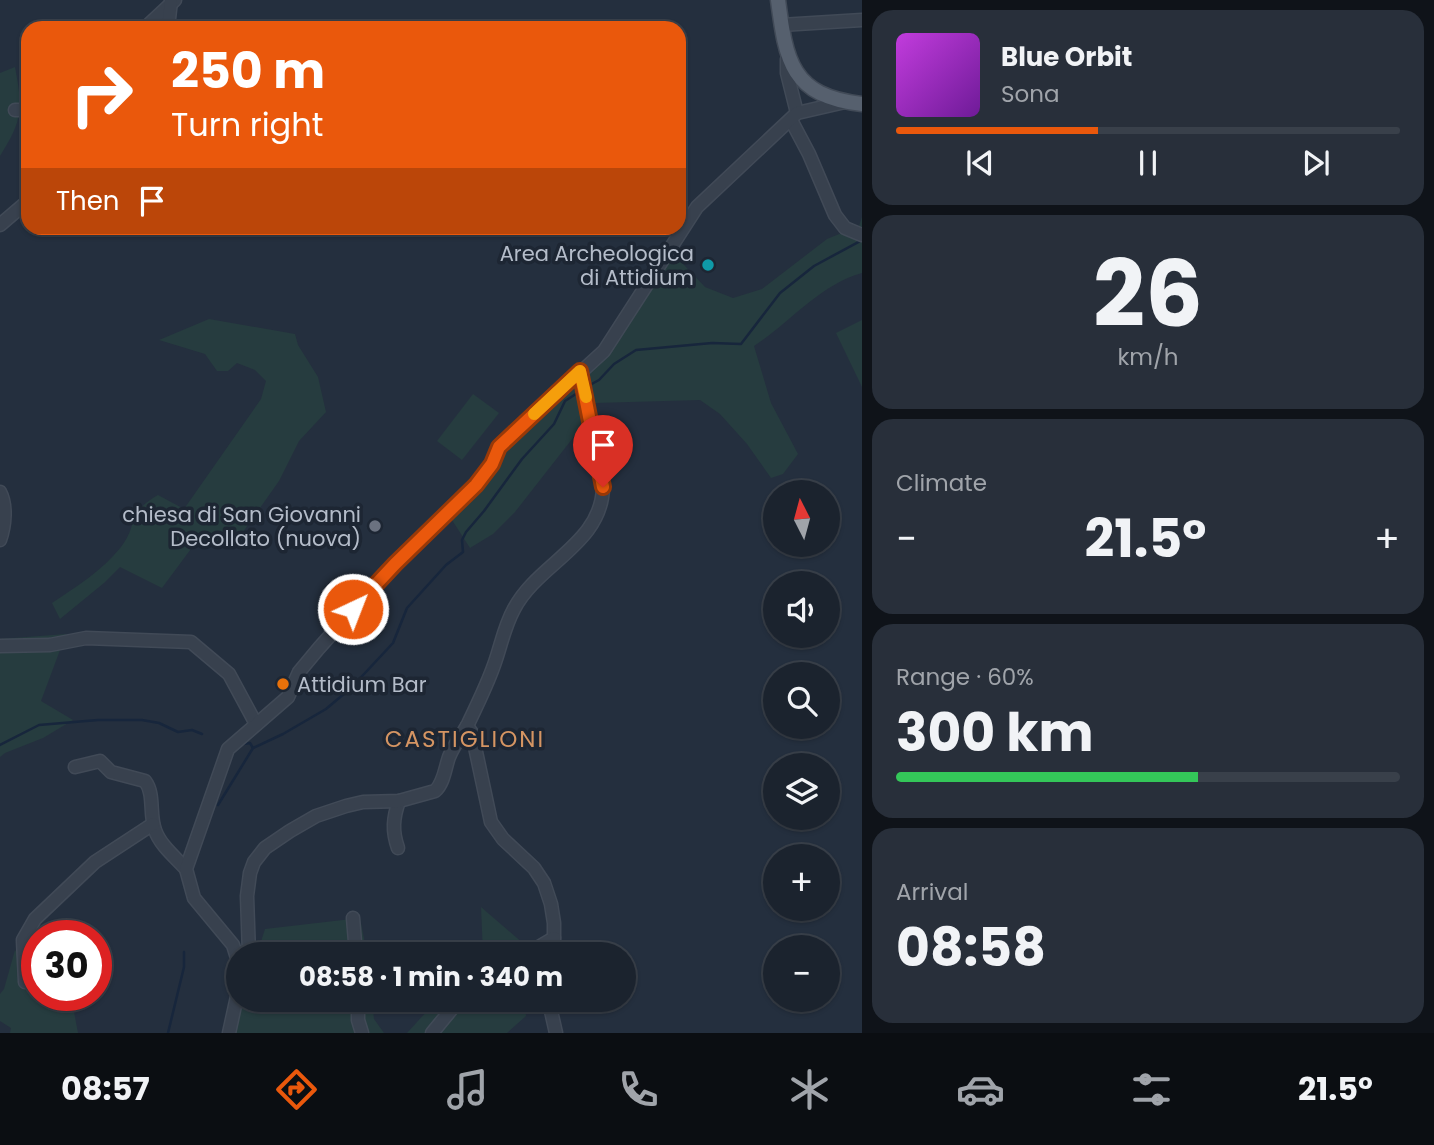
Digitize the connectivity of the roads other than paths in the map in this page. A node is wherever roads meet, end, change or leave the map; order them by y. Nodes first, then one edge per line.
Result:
1 (778, 0) edge
2 (172, 1) edge
3 (862, 20) edge
4 (152, 21) edge
5 (169, 21) edge
6 (781, 25) junction
7 (787, 59) junction
8 (813, 88) junction
9 (845, 102) junction
10 (862, 104) edge
11 (797, 112) junction
12 (21, 207) edge
13 (686, 224) edge
14 (0, 225) edge
15 (679, 235) edge
16 (862, 235) edge
17 (581, 374) junction
18 (0, 492) edge
19 (0, 540) edge
20 (0, 646) edge
21 (256, 724) junction
22 (467, 726) junction
23 (75, 767) dead end
24 (398, 801) junction
25 (153, 824) junction
26 (398, 849) dead end
27 (186, 869) junction
28 (353, 918) dead end
29 (35, 920) edge
30 (554, 939) joint
31 (231, 942) edge
32 (249, 942) edge
33 (355, 942) edge
34 (549, 942) edge
35 (234, 1012) edge
36 (358, 1012) edge
37 (449, 1012) edge
38 (551, 1012) edge
39 (229, 1033) edge
40 (362, 1033) edge
41 (432, 1033) edge
42 (556, 1033) edge

1 - 6 main road
2 - 4 street
2 - 5 street
3 - 6 street
6 - 7 main road
7 - 8 main road
7 - 11 street
8 - 9 main road
8 - 11 street
9 - 10 main road
9 - 11 street
11 - 13 street
11 - 16 street
12 - 14 street
15 - 17 street
17 - 21 street
17 - 22 street
18 - 19 street
20 - 21 street
21 - 27 street
22 - 24 street
22 - 30 street
23 - 25 street
24 - 26 street
24 - 32 street
25 - 27 street
25 - 29 street
27 - 31 street
28 - 33 street
30 - 34 street
35 - 39 street
36 - 40 street
37 - 41 street
38 - 42 street

